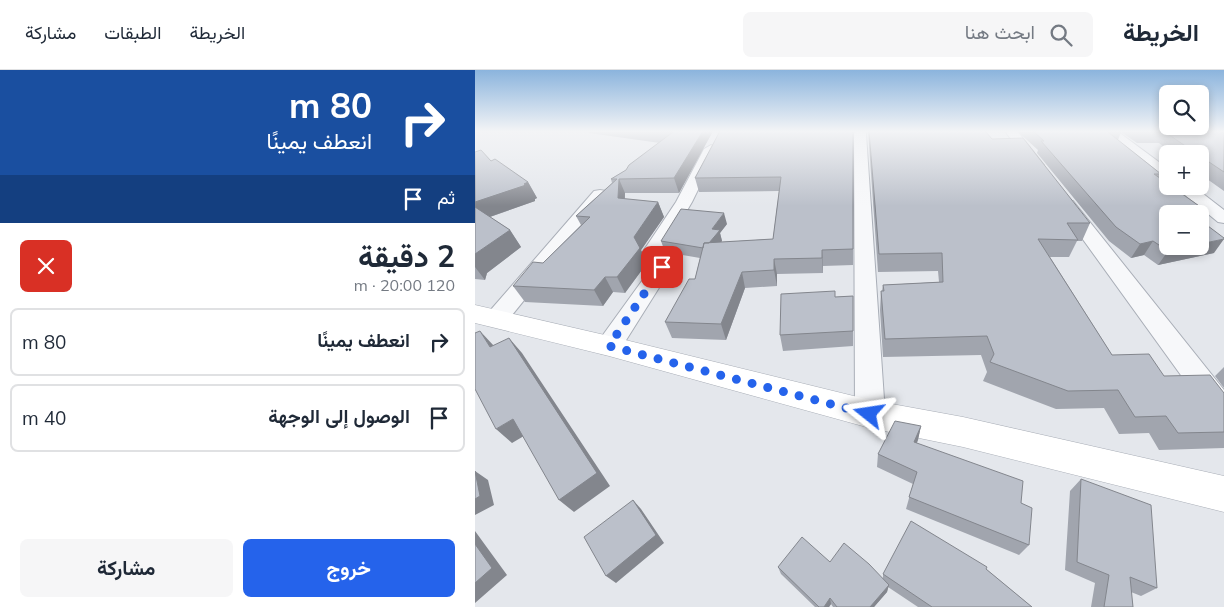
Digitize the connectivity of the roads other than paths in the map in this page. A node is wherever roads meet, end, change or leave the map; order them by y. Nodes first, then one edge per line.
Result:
1 (708, 156) edge
2 (861, 156) edge
3 (1030, 156) edge
4 (1142, 156) edge
5 (1159, 169) edge
6 (617, 184) edge
7 (1194, 195) edge
8 (1224, 218) edge
9 (486, 317) edge
10 (609, 346) junction
11 (1224, 412) edge
12 (869, 414) junction
13 (1224, 494) edge

1 - 10 street
2 - 12 street
3 - 11 street
4 - 5 street
6 - 9 street
7 - 8 street
9 - 10 main road
10 - 12 main road
12 - 13 main road

